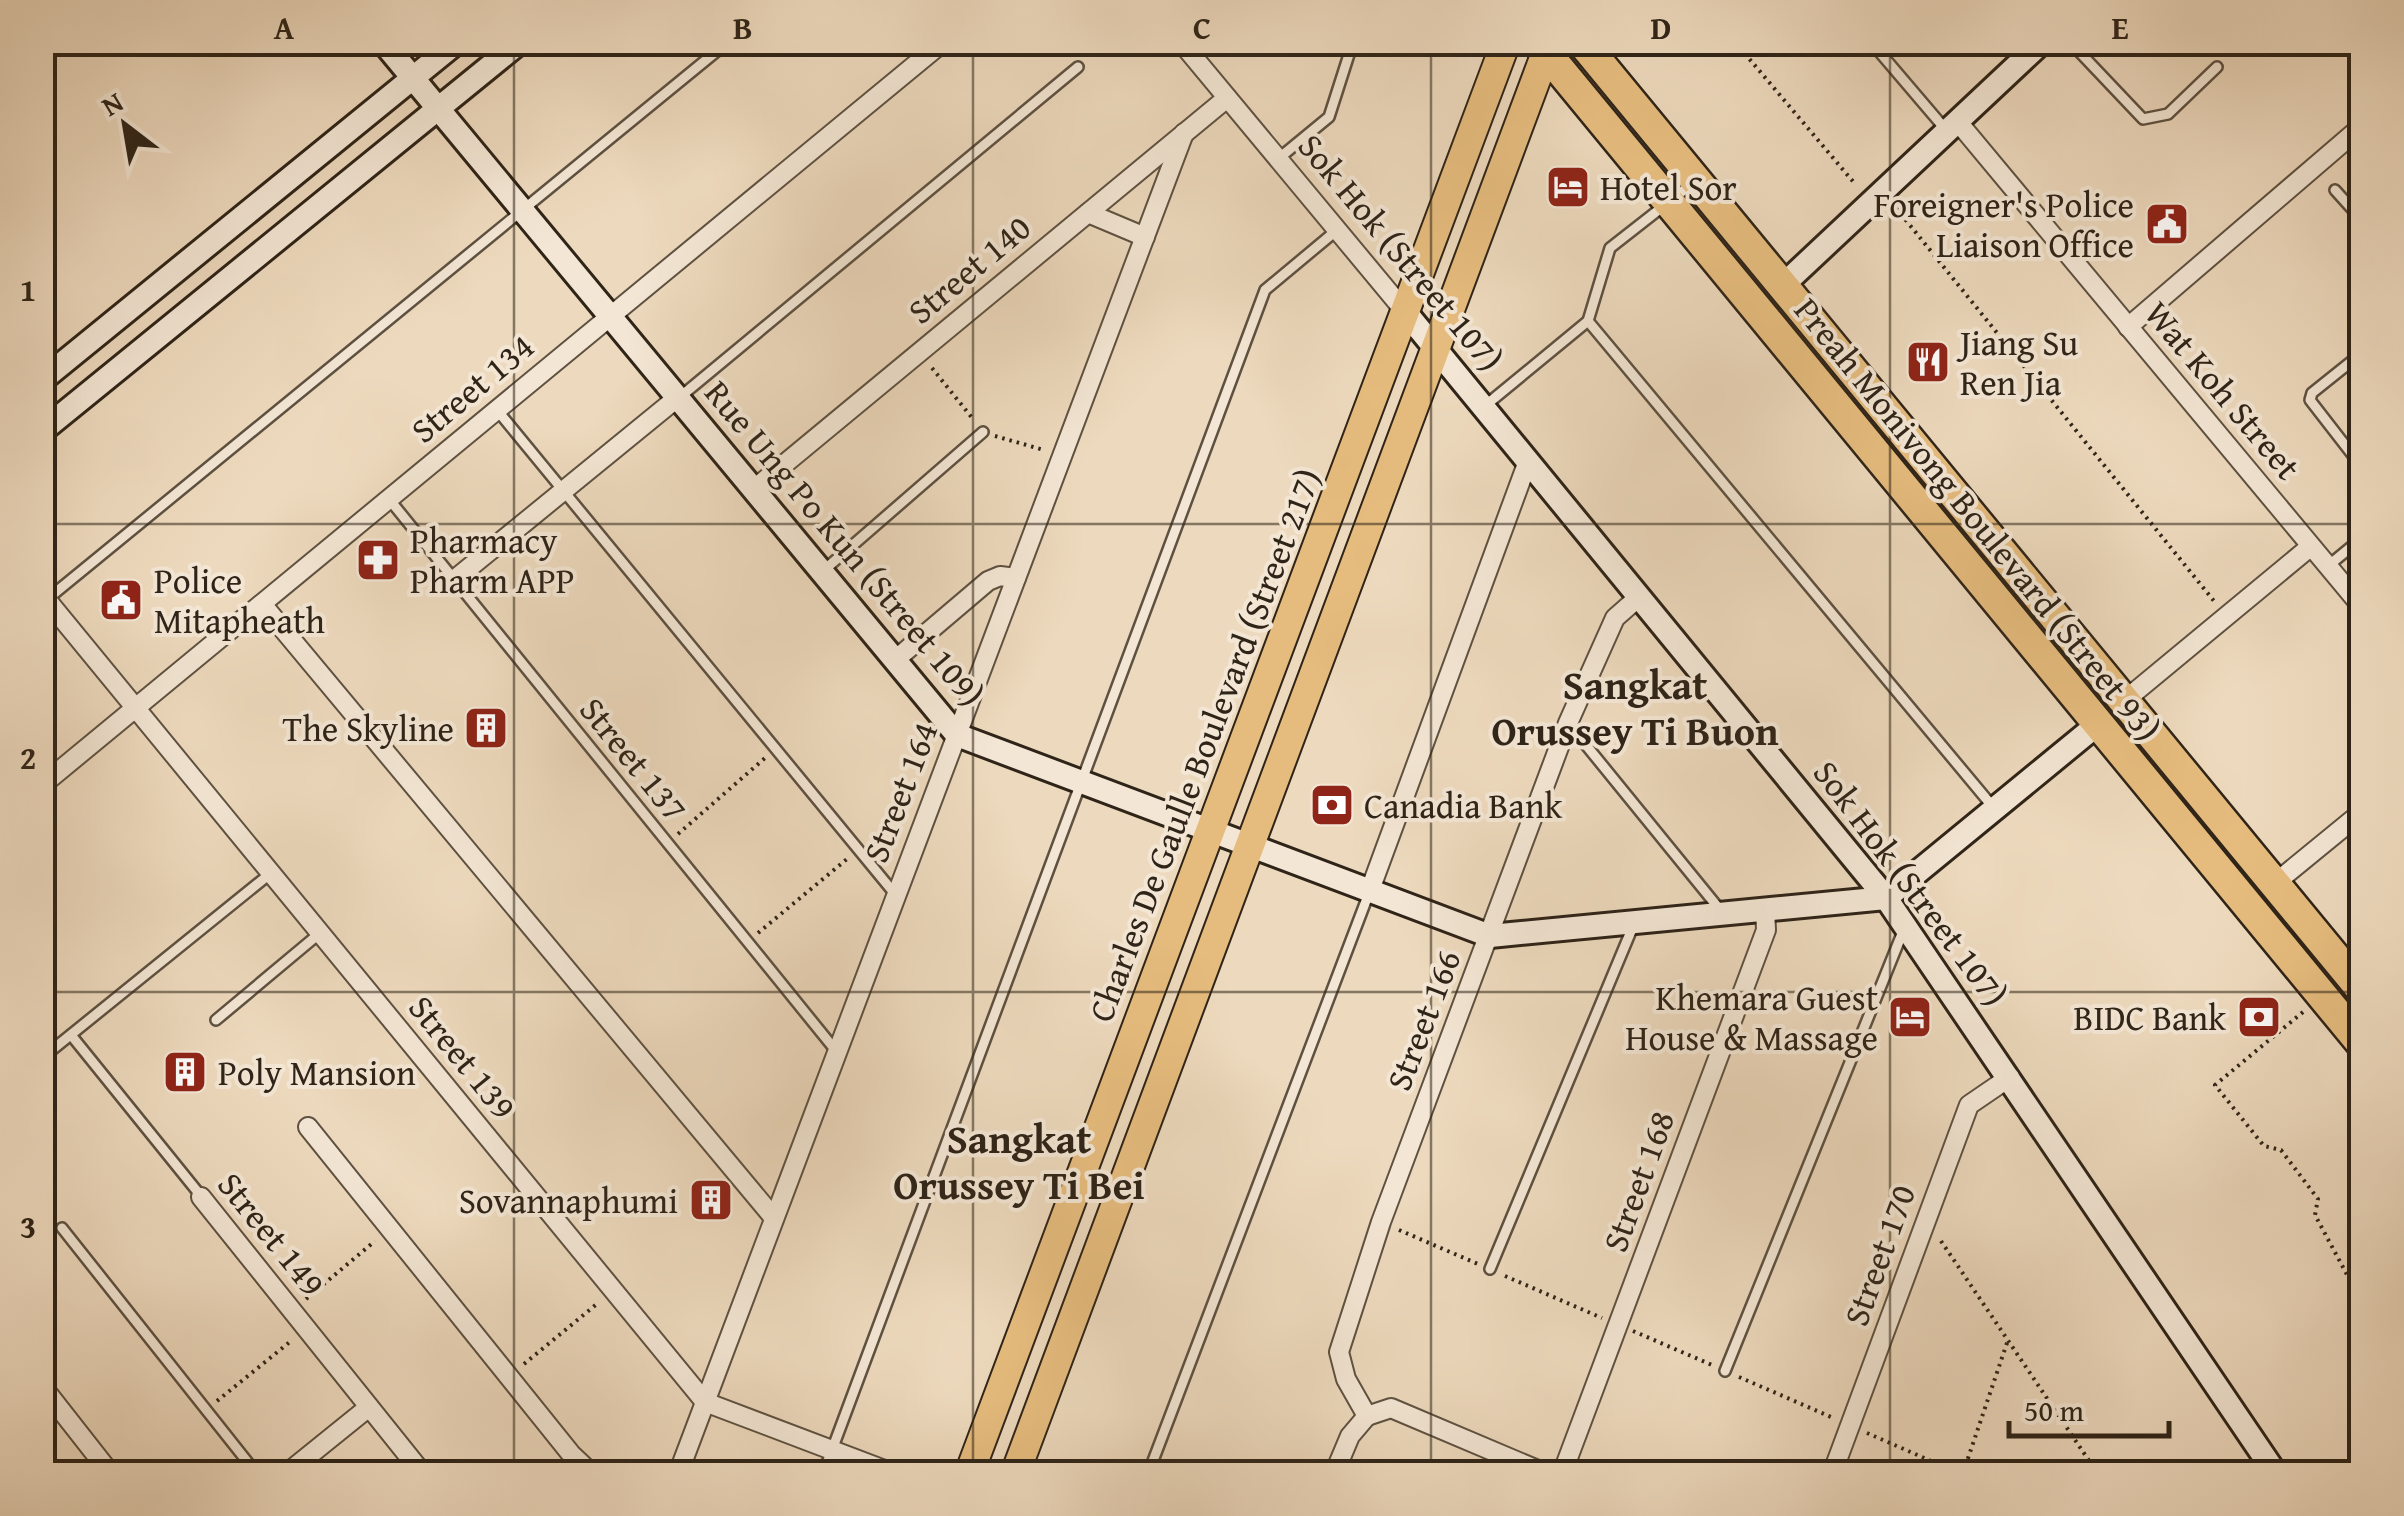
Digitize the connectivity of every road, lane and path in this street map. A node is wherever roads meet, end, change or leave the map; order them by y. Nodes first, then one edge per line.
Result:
1 (382, 42) edge
2 (458, 42) edge
3 (520, 42) edge
4 (728, 42) edge
5 (942, 42) edge
6 (1181, 42) edge
7 (1352, 42) edge
8 (1506, 42) edge
9 (1582, 42) edge
10 (1735, 42) edge
11 (1871, 42) edge
12 (2070, 42) edge
13 (1545, 46) edge
14 (2028, 47) edge
15 (1078, 67) dead end
16 (2217, 67) dead end
17 (413, 79) junction
18 (1227, 98) junction
19 (438, 109) junction
20 (2362, 126) edge
21 (1953, 127) junction
22 (1184, 133) junction
23 (1278, 160) junction
24 (1696, 181) junction
25 (2335, 190) dead end
26 (1878, 198) junction
27 (1669, 202) junction
28 (521, 210) junction
29 (1088, 213) junction
30 (2362, 220) edge
31 (1338, 230) junction
32 (1145, 237) junction
33 (1782, 286) junction
34 (1408, 314) junction
35 (610, 317) junction
36 (1588, 321) junction
37 (2128, 327) junction
38 (1437, 350) junction
39 (2362, 353) edge
40 (42, 380) edge
41 (678, 398) junction
42 (1484, 407) junction
43 (497, 410) junction
44 (42, 431) edge
45 (983, 432) dead end
46 (1528, 461) junction
47 (2362, 467) edge
48 (753, 490) junction
49 (564, 492) junction
50 (389, 499) junction
51 (2362, 538) edge
52 (2310, 547) junction
53 (2328, 566) junction
54 (821, 572) junction
55 (1016, 578) junction
56 (454, 580) junction
57 (1640, 596) junction
58 (44, 598) edge
59 (262, 604) junction
60 (2362, 607) edge
61 (2227, 616) junction
62 (895, 660) junction
63 (2124, 702) junction
64 (136, 708) junction
65 (1568, 723) junction
66 (2098, 724) junction
67 (957, 735) junction
68 (775, 749) junction
69 (1081, 782) junction
70 (42, 785) edge
71 (1995, 809) junction
72 (2362, 812) edge
73 (1212, 831) junction
74 (666, 843) junction
75 (1252, 846) junction
76 (858, 850) junction
77 (271, 873) junction
78 (2274, 884) junction
79 (1370, 890) junction
80 (896, 895) junction
81 (1886, 898) junction
82 (1765, 910) junction
83 (1723, 913) junction
84 (1635, 922) junction
85 (1905, 926) junction
86 (320, 933) junction
87 (1490, 936) junction
88 (746, 943) junction
89 (2362, 990) edge
90 (2322, 996) junction
91 (216, 1020) dead end
92 (71, 1034) junction
93 (2362, 1044) edge
94 (837, 1052) junction
95 (42, 1058) edge
96 (2010, 1077) junction
97 (308, 1127) dead end
98 (202, 1197) joint
99 (774, 1218) junction
100 (1927, 1220) junction
101 (1381, 1222) junction
102 (62, 1228) dead end
103 (390, 1228) junction
104 (1490, 1269) junction
105 (2362, 1276) edge
106 (2352, 1284) junction
107 (613, 1291) junction
108 (2362, 1300) edge
109 (292, 1310) junction
110 (1619, 1325) junction
111 (306, 1328) junction
112 (2008, 1340) junction
113 (1726, 1371) junction
114 (509, 1376) junction
115 (42, 1386) edge
116 (705, 1402) junction
117 (369, 1407) junction
118 (206, 1410) junction
119 (1367, 1416) junction
120 (1851, 1426) junction
121 (832, 1450) junction
122 (111, 1474) edge
123 (257, 1474) edge
124 (286, 1474) edge
125 (423, 1474) edge
126 (592, 1474) edge
127 (678, 1474) edge
128 (823, 1474) edge
129 (896, 1474) edge
130 (969, 1474) edge
131 (1015, 1474) edge
132 (1148, 1474) edge
133 (1334, 1474) edge
134 (1547, 1474) edge
135 (1562, 1474) edge
136 (1832, 1474) edge
137 (1962, 1474) edge
138 (2098, 1474) edge
139 (2276, 1474) edge

1 - 17 street, Rue Ung Po Kun (Street 109)
2 - 17 street
3 - 19 street
4 - 28 lane
5 - 35 street, Street 134
6 - 18 street, Sok Hok (Street 107)
7 - 23 lane
8 - 34 main road, Charles De Gaulle Boulevard (Street 217)
9 - 24 highway, Preah Monivong Boulevard (Street 93)
10 - 26 path
11 - 21 lane
12 - 16 lane
13 - 27 highway, Preah Monivong Boulevard (Street 93)
13 - 38 main road
14 - 21 street
15 - 41 lane
17 - 19 street, Rue Ung Po Kun (Street 109)
17 - 40 street
18 - 22 street, Street 140
18 - 23 street, Sok Hok (Street 107)
19 - 28 street, Rue Ung Po Kun (Street 109)
19 - 44 street
20 - 37 street
21 - 26 street
21 - 37 street, Wat Koh Street
22 - 29 street, Street 140
22 - 32 street, Street 164
23 - 31 street, Sok Hok (Street 107)
24 - 27 lane
24 - 33 highway, Preah Monivong Boulevard (Street 93)
25 - 30 lane
26 - 33 street
26 - 61 path
27 - 36 lane
27 - 66 highway, Preah Monivong Boulevard (Street 93)
28 - 35 street, Rue Ung Po Kun (Street 109)
28 - 58 lane
29 - 32 street
29 - 48 street, Street 140
31 - 34 street, Sok Hok (Street 107)
31 - 69 lane
32 - 55 street, Street 164
33 - 63 highway, Preah Monivong Boulevard (Street 93)
34 - 38 street, Sok Hok (Street 107)
34 - 73 main road, Charles De Gaulle Boulevard (Street 217)
35 - 41 street, Rue Ung Po Kun (Street 109)
35 - 43 street, Street 134
36 - 42 lane
36 - 71 lane
37 - 52 street, Wat Koh Street
38 - 42 street, Sok Hok (Street 107)
38 - 75 main road
39 - 47 lane
41 - 48 street, Rue Ung Po Kun (Street 109)
41 - 49 street
42 - 46 street, Sok Hok (Street 107)
43 - 49 lane
43 - 50 street, Street 134
45 - 54 lane
46 - 57 street, Sok Hok (Street 107)
46 - 79 street
48 - 54 street, Rue Ung Po Kun (Street 109)
49 - 56 street
49 - 68 lane
50 - 56 lane, Street 137
50 - 59 street, Street 134
51 - 53 lane
52 - 53 street, Wat Koh Street
52 - 61 street
53 - 60 street, Wat Koh Street
54 - 62 street, Rue Ung Po Kun (Street 109)
55 - 62 street
55 - 67 street, Street 164
56 - 74 lane, Street 137
57 - 65 street, Street 166
57 - 81 street, Sok Hok (Street 107)
58 - 64 street, Street 139
59 - 64 street, Street 134
59 - 99 street
61 - 63 street
62 - 67 street, Rue Ung Po Kun (Street 109)
63 - 78 highway, Preah Monivong Boulevard (Street 93)
64 - 70 street, Street 134
64 - 77 street, Street 139
65 - 83 lane
65 - 87 street, Street 166
66 - 71 street
66 - 90 highway, Preah Monivong Boulevard (Street 93)
67 - 69 street, Rue Ung Po Kun (Street 109)
67 - 80 street, Street 164
68 - 74 path
68 - 76 lane
69 - 73 street, Rue Ung Po Kun (Street 109)
69 - 121 lane
71 - 81 street
72 - 78 street
73 - 75 street, Rue Ung Po Kun (Street 109)
73 - 130 main road, Charles De Gaulle Boulevard (Street 217)
74 - 88 lane, Street 137
75 - 79 street, Rue Ung Po Kun (Street 109)
75 - 131 main road
76 - 80 lane
76 - 88 path
77 - 86 street, Street 139
77 - 92 lane
78 - 89 highway, Preah Monivong Boulevard (Street 93)
79 - 87 street, Rue Ung Po Kun (Street 109)
79 - 132 lane
80 - 94 street, Street 164
81 - 82 street, Rue Ung Po Kun (Street 109)
81 - 85 street, Sok Hok (Street 107)
82 - 83 street, Rue Ung Po Kun (Street 109)
82 - 110 street, Street 168
83 - 84 street, Rue Ung Po Kun (Street 109)
84 - 87 street, Rue Ung Po Kun (Street 109)
84 - 104 lane
85 - 96 street, Sok Hok (Street 107)
85 - 113 lane
86 - 91 lane
86 - 107 street, Street 139
87 - 101 street, Street 166
88 - 94 lane, Street 137
90 - 93 highway, Preah Monivong Boulevard (Street 93)
90 - 106 path
92 - 95 lane
92 - 98 lane, Street 149
94 - 99 street, Street 164
96 - 100 street, Street 170
96 - 139 street, Sok Hok (Street 107)
97 - 103 street
98 - 109 street, Street 149
99 - 116 street, Street 164
100 - 112 path
100 - 120 street, Street 170
101 - 104 path
101 - 119 street, Street 166
102 - 118 lane
103 - 109 path
103 - 114 street
104 - 110 path
105 - 106 path
106 - 108 path
107 - 114 path
107 - 116 street, Street 139
109 - 111 street, Street 149
110 - 113 path
110 - 135 street, Street 168
111 - 117 street, Street 149
111 - 118 path
112 - 137 path
112 - 138 path
113 - 120 path
114 - 126 street
115 - 122 street
116 - 121 street, Street 139
116 - 127 street, Street 164
117 - 124 street
117 - 125 street, Street 149
118 - 123 lane
119 - 133 street
119 - 134 street
120 - 136 street, Street 170
120 - 137 path
121 - 128 lane
121 - 129 street, Street 139

